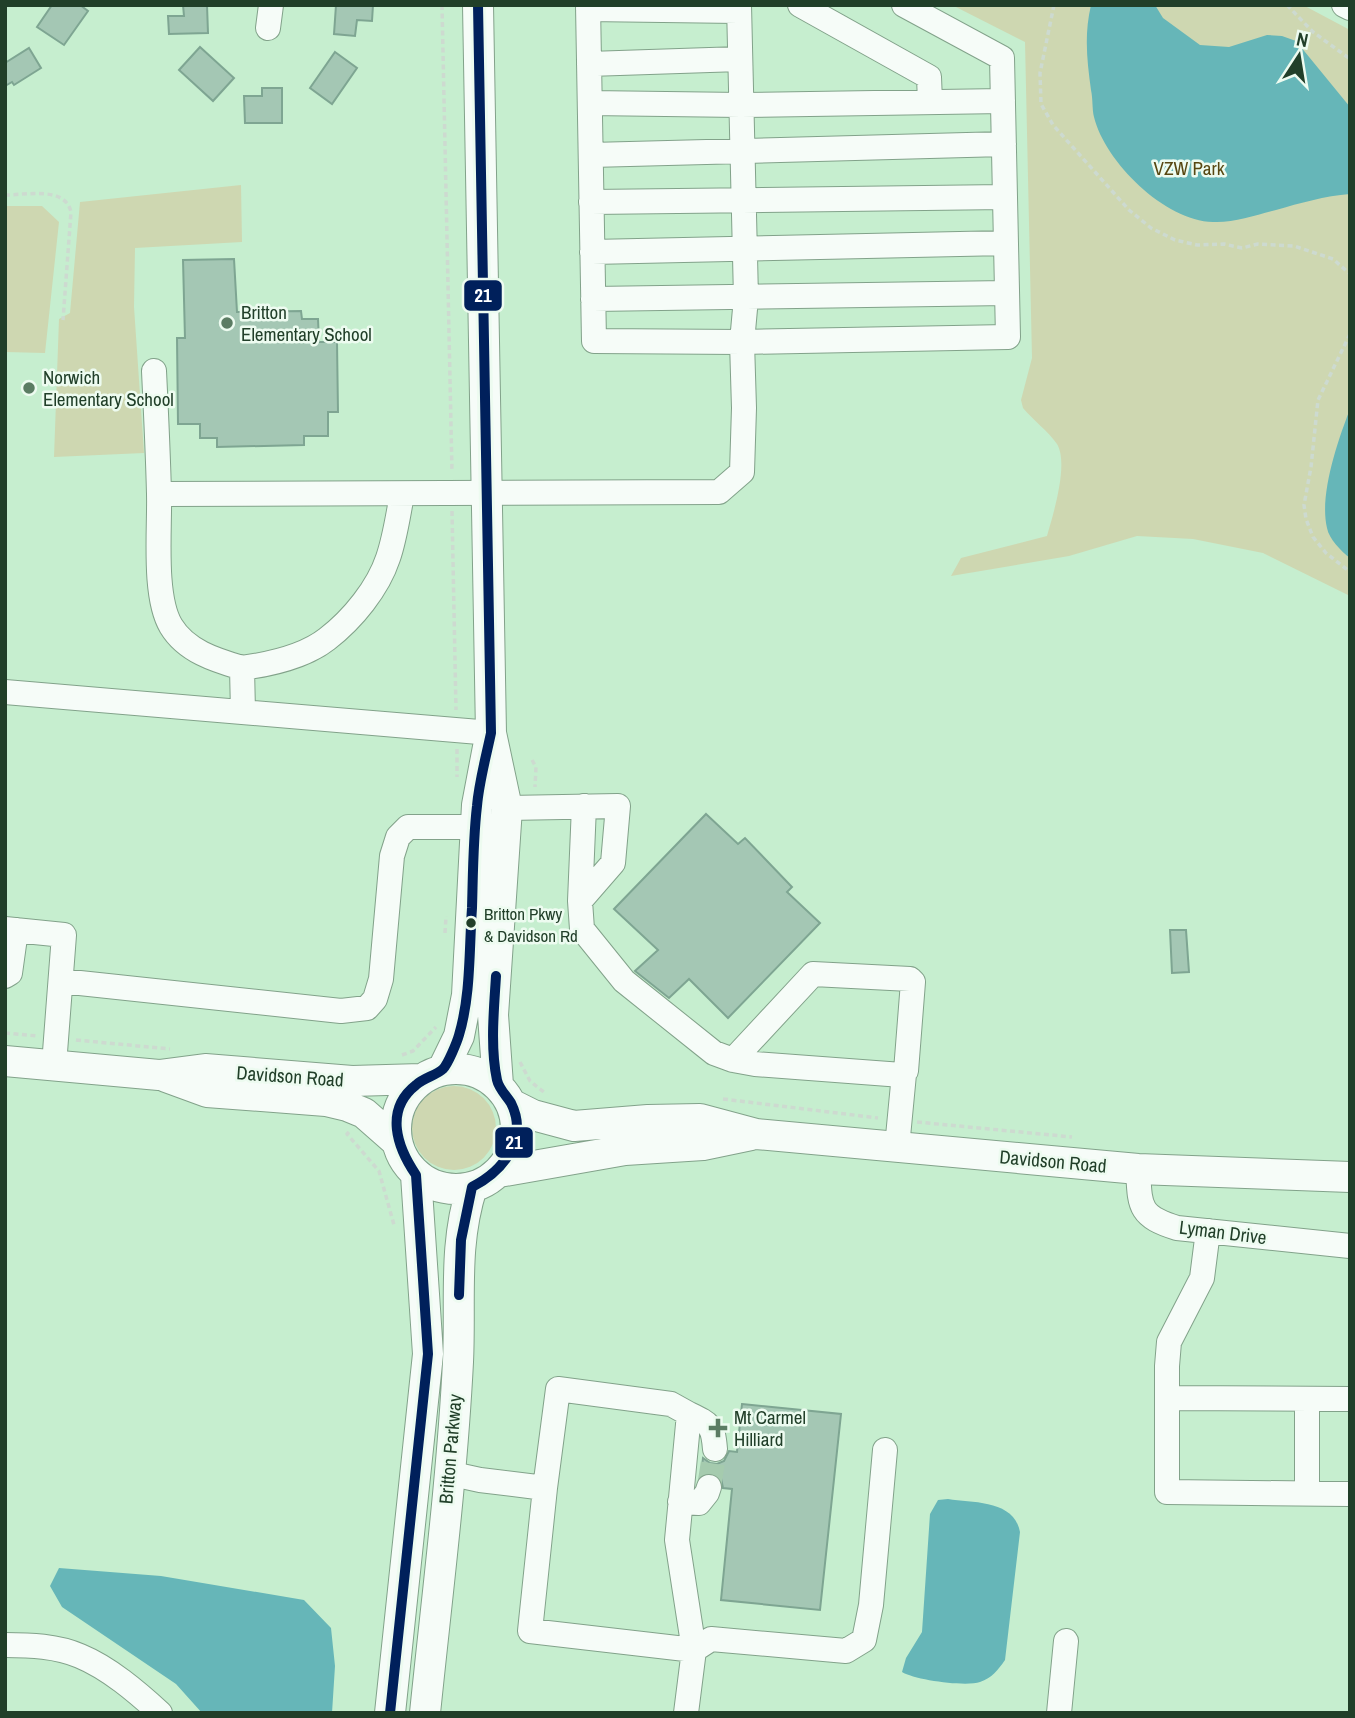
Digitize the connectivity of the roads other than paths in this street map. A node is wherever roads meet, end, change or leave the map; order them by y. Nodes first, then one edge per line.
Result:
1 (478, 5) edge
2 (800, 5) edge
3 (904, 5) edge
4 (1344, 5) edge
5 (588, 7) edge
6 (739, 8) edge
7 (1350, 8) edge
8 (740, 59) junction
9 (589, 64) junction
10 (1003, 101) junction
11 (930, 102) junction
12 (590, 103) junction
13 (740, 105) junction
14 (1004, 144) junction
15 (742, 152) junction
16 (591, 155) junction
17 (1005, 197) junction
18 (742, 201) junction
19 (591, 202) junction
20 (1006, 243) junction
21 (745, 248) junction
22 (592, 252) junction
23 (1007, 293) junction
24 (746, 298) junction
25 (593, 299) junction
26 (742, 342) junction
27 (154, 371) dead end
28 (487, 492) junction
29 (159, 494) junction
30 (402, 495) junction
31 (242, 668) junction
32 (5, 692) edge
33 (243, 712) junction
34 (491, 733) junction
35 (584, 806) junction
36 (507, 808) junction
37 (476, 827) junction
38 (580, 901) junction
39 (10, 930) edge
40 (5, 976) edge
41 (61, 981) junction
42 (733, 1060) junction
43 (5, 1061) edge
44 (54, 1065) junction
45 (432, 1074) junction
46 (904, 1074) junction
47 (159, 1075) junction
48 (505, 1095) junction
49 (756, 1134) junction
50 (397, 1142) junction
51 (897, 1147) junction
52 (1138, 1169) junction
53 (499, 1172) junction
54 (416, 1175) junction
55 (1350, 1177) edge
56 (472, 1187) junction
57 (1208, 1231) junction
58 (1350, 1246) edge
59 (1167, 1398) junction
60 (1307, 1399) junction
61 (1350, 1399) edge
62 (689, 1413) junction
63 (715, 1449) tunnel mouth
64 (885, 1450) dead end
65 (448, 1473) junction
66 (709, 1487) dead end
67 (545, 1488) junction
68 (1307, 1493) junction
69 (1350, 1494) edge
70 (680, 1502) junction
71 (1066, 1641) dead end
72 (5, 1645) edge
73 (694, 1650) junction
74 (160, 1713) edge
75 (390, 1713) edge
76 (425, 1713) edge
77 (687, 1713) edge
78 (1059, 1713) edge

1 - 28 main road
2 - 11 street
3 - 10 street
4 - 7 street
5 - 6 street
5 - 9 street
6 - 8 street
8 - 9 street
8 - 13 street
9 - 12 street
10 - 11 street
10 - 14 street
11 - 13 street
12 - 13 street
12 - 16 street
13 - 15 street
14 - 15 street
14 - 17 street
15 - 16 street
15 - 18 street
16 - 19 street
17 - 18 street
17 - 20 street
18 - 19 street
18 - 21 street
19 - 22 street
20 - 21 street
20 - 23 street
21 - 22 street
21 - 24 street
22 - 25 street
23 - 24 street
23 - 26 street
24 - 25 street
24 - 26 street
25 - 26 street
26 - 28 street
27 - 29 street
28 - 30 street
28 - 34 main road
29 - 30 street
29 - 31 street
30 - 31 street
31 - 33 street
32 - 33 street
33 - 34 street
34 - 36 main road
34 - 37 main road
35 - 36 street
35 - 38 street
35 - 38 street
36 - 48 main road
37 - 41 street
37 - 45 main road
38 - 42 street
39 - 40 street
39 - 41 street
41 - 44 street
42 - 46 street
42 - 46 street
43 - 44 main road, Davidson Road
44 - 47 main road, Davidson Road
45 - 47 main road, Davidson Road
45 - 48 main road
45 - 50 main road
46 - 51 street
47 - 50 main road, Davidson Road
48 - 49 main road, Davidson Road
48 - 53 main road
49 - 51 main road, Davidson Road
49 - 53 main road, Davidson Road
50 - 54 main road
51 - 52 main road, Davidson Road
52 - 55 main road, Davidson Road
52 - 57 street, Lyman Drive
53 - 56 main road
54 - 56 main road
54 - 75 main road, Britton Parkway
56 - 65 main road, Britton Parkway
57 - 58 street, Lyman Drive
57 - 59 street
59 - 60 street
59 - 68 street
60 - 61 street
60 - 68 street
62 - 63 street
62 - 67 street
62 - 70 street
64 - 73 street
65 - 67 street
65 - 76 main road, Britton Parkway
66 - 70 street
67 - 73 street
68 - 69 street
70 - 73 street
71 - 78 street
72 - 74 street
73 - 77 street

